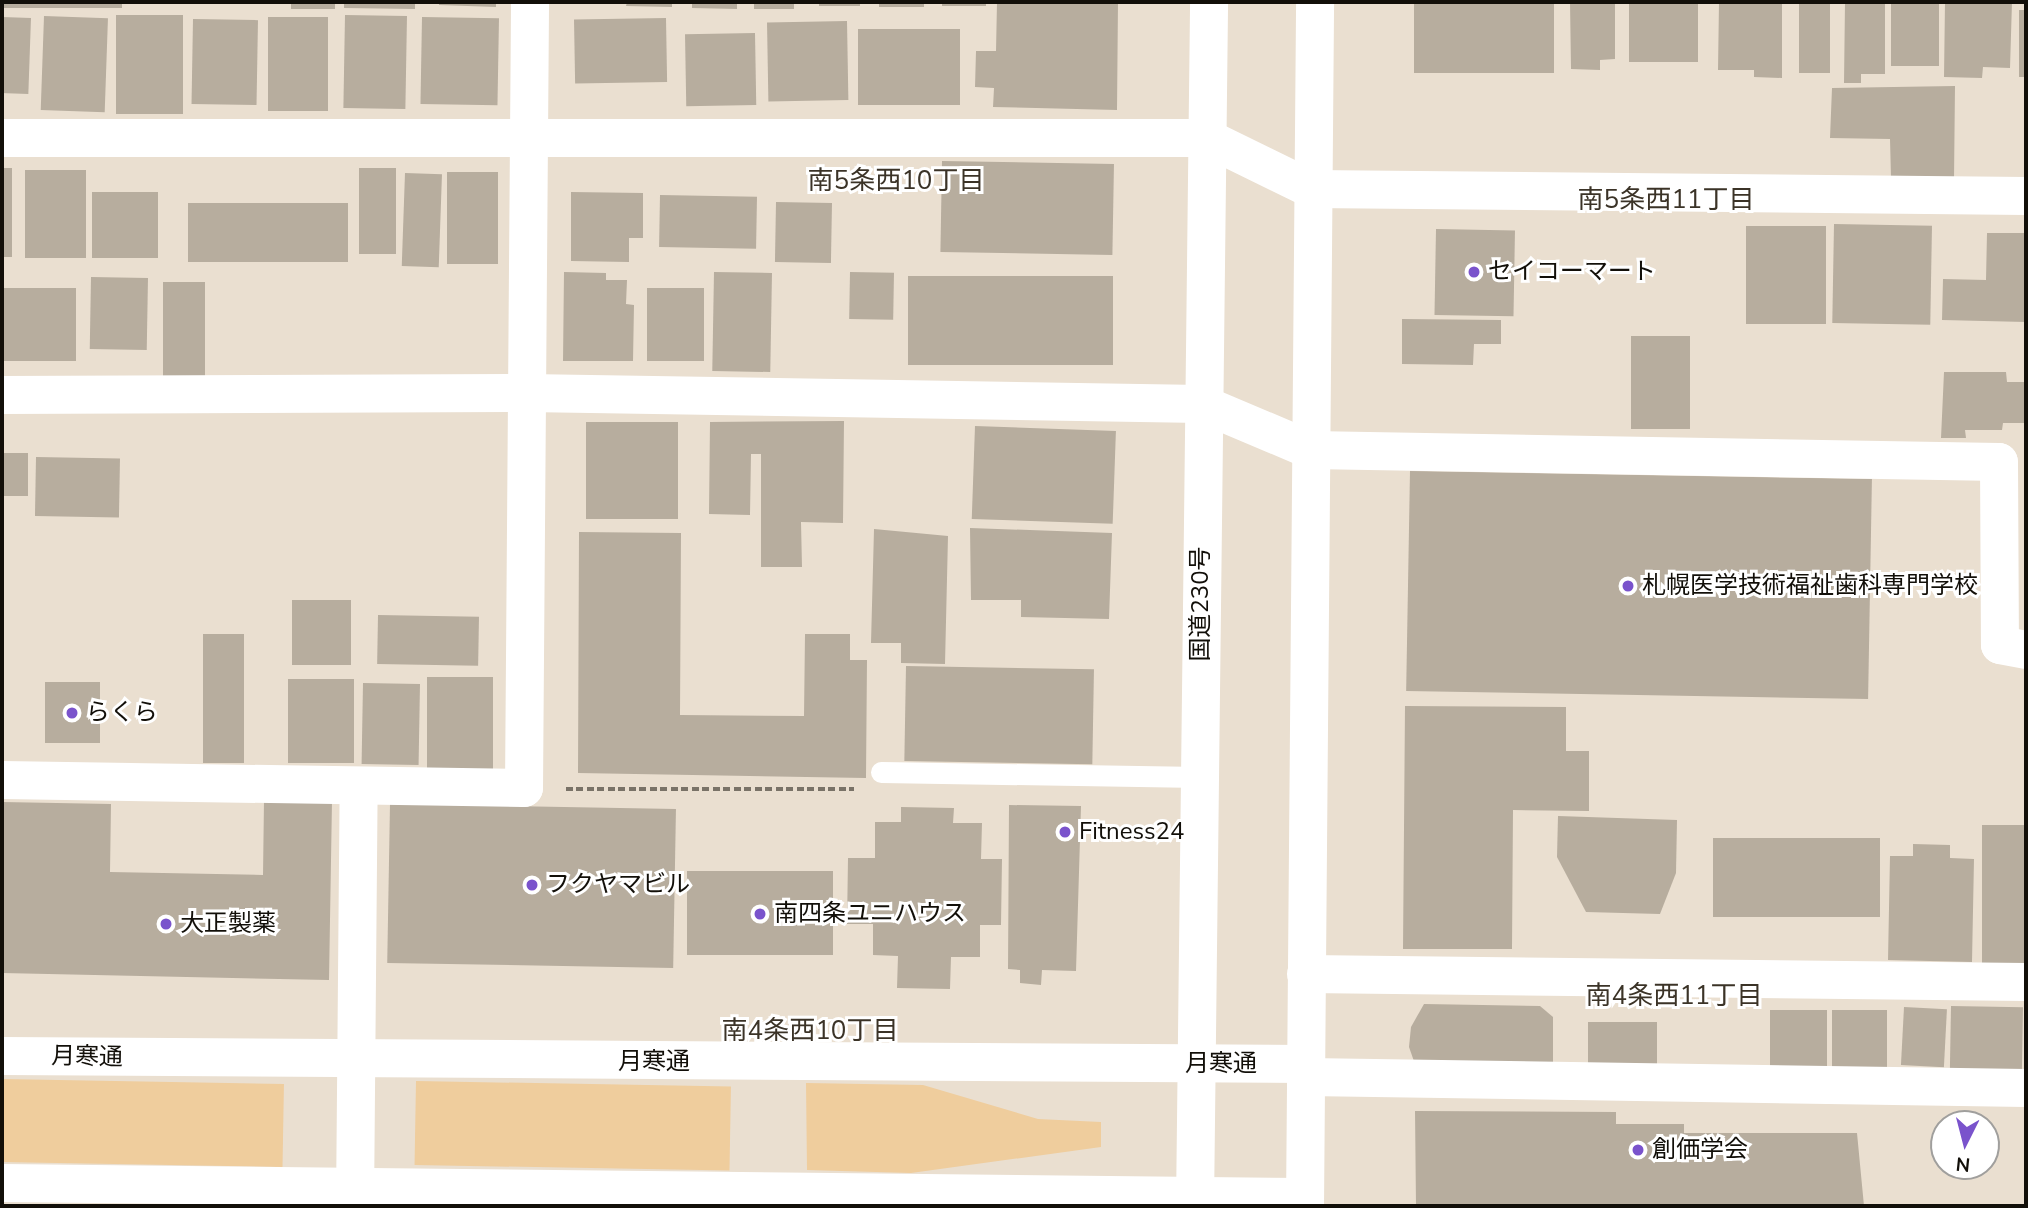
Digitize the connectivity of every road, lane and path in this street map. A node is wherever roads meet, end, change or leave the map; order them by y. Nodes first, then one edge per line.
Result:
1 (530, 2) edge
2 (1209, 2) edge
3 (1315, 2) edge
4 (529, 136) junction
5 (2, 138) edge
6 (1207, 138) junction
7 (1311, 189) junction
8 (2026, 196) edge
9 (527, 393) junction
10 (2, 395) edge
11 (1202, 404) junction
12 (1311, 450) junction
13 (2026, 650) edge
14 (881, 772) joint
15 (1200, 777) junction
16 (2, 780) edge
17 (359, 786) junction
18 (524, 788) junction
19 (1306, 974) junction
20 (2026, 982) edge
21 (2, 1056) edge
22 (357, 1060) junction
23 (1199, 1063) junction
24 (1307, 1071) junction
25 (2026, 1088) edge
26 (2, 1183) edge
27 (183, 1196) edge
28 (355, 1197) edge
29 (1195, 1201) edge
30 (1305, 1202) edge

1 - 4 main road
2 - 6 main road, 国道230号
3 - 7 main road
4 - 5 main road
4 - 6 main road
4 - 9 main road
6 - 7 main road
6 - 11 main road, 国道230号
7 - 8 main road
7 - 12 main road
9 - 10 main road
9 - 11 main road
9 - 18 main road
11 - 12 main road
11 - 15 main road, 国道230号
12 - 13 main road
12 - 19 main road
14 - 15 lane
14 - 18 path
15 - 23 main road, 国道230号
16 - 17 main road
17 - 18 main road
17 - 22 main road
19 - 20 main road
19 - 24 main road
21 - 22 main road, 月寒通
22 - 23 main road, 月寒通
22 - 28 main road
23 - 24 main road, 月寒通
23 - 29 main road, 国道230号
24 - 25 main road, 月寒通
24 - 30 main road
26 - 27 main road
27 - 28 main road
28 - 29 main road
29 - 30 main road

